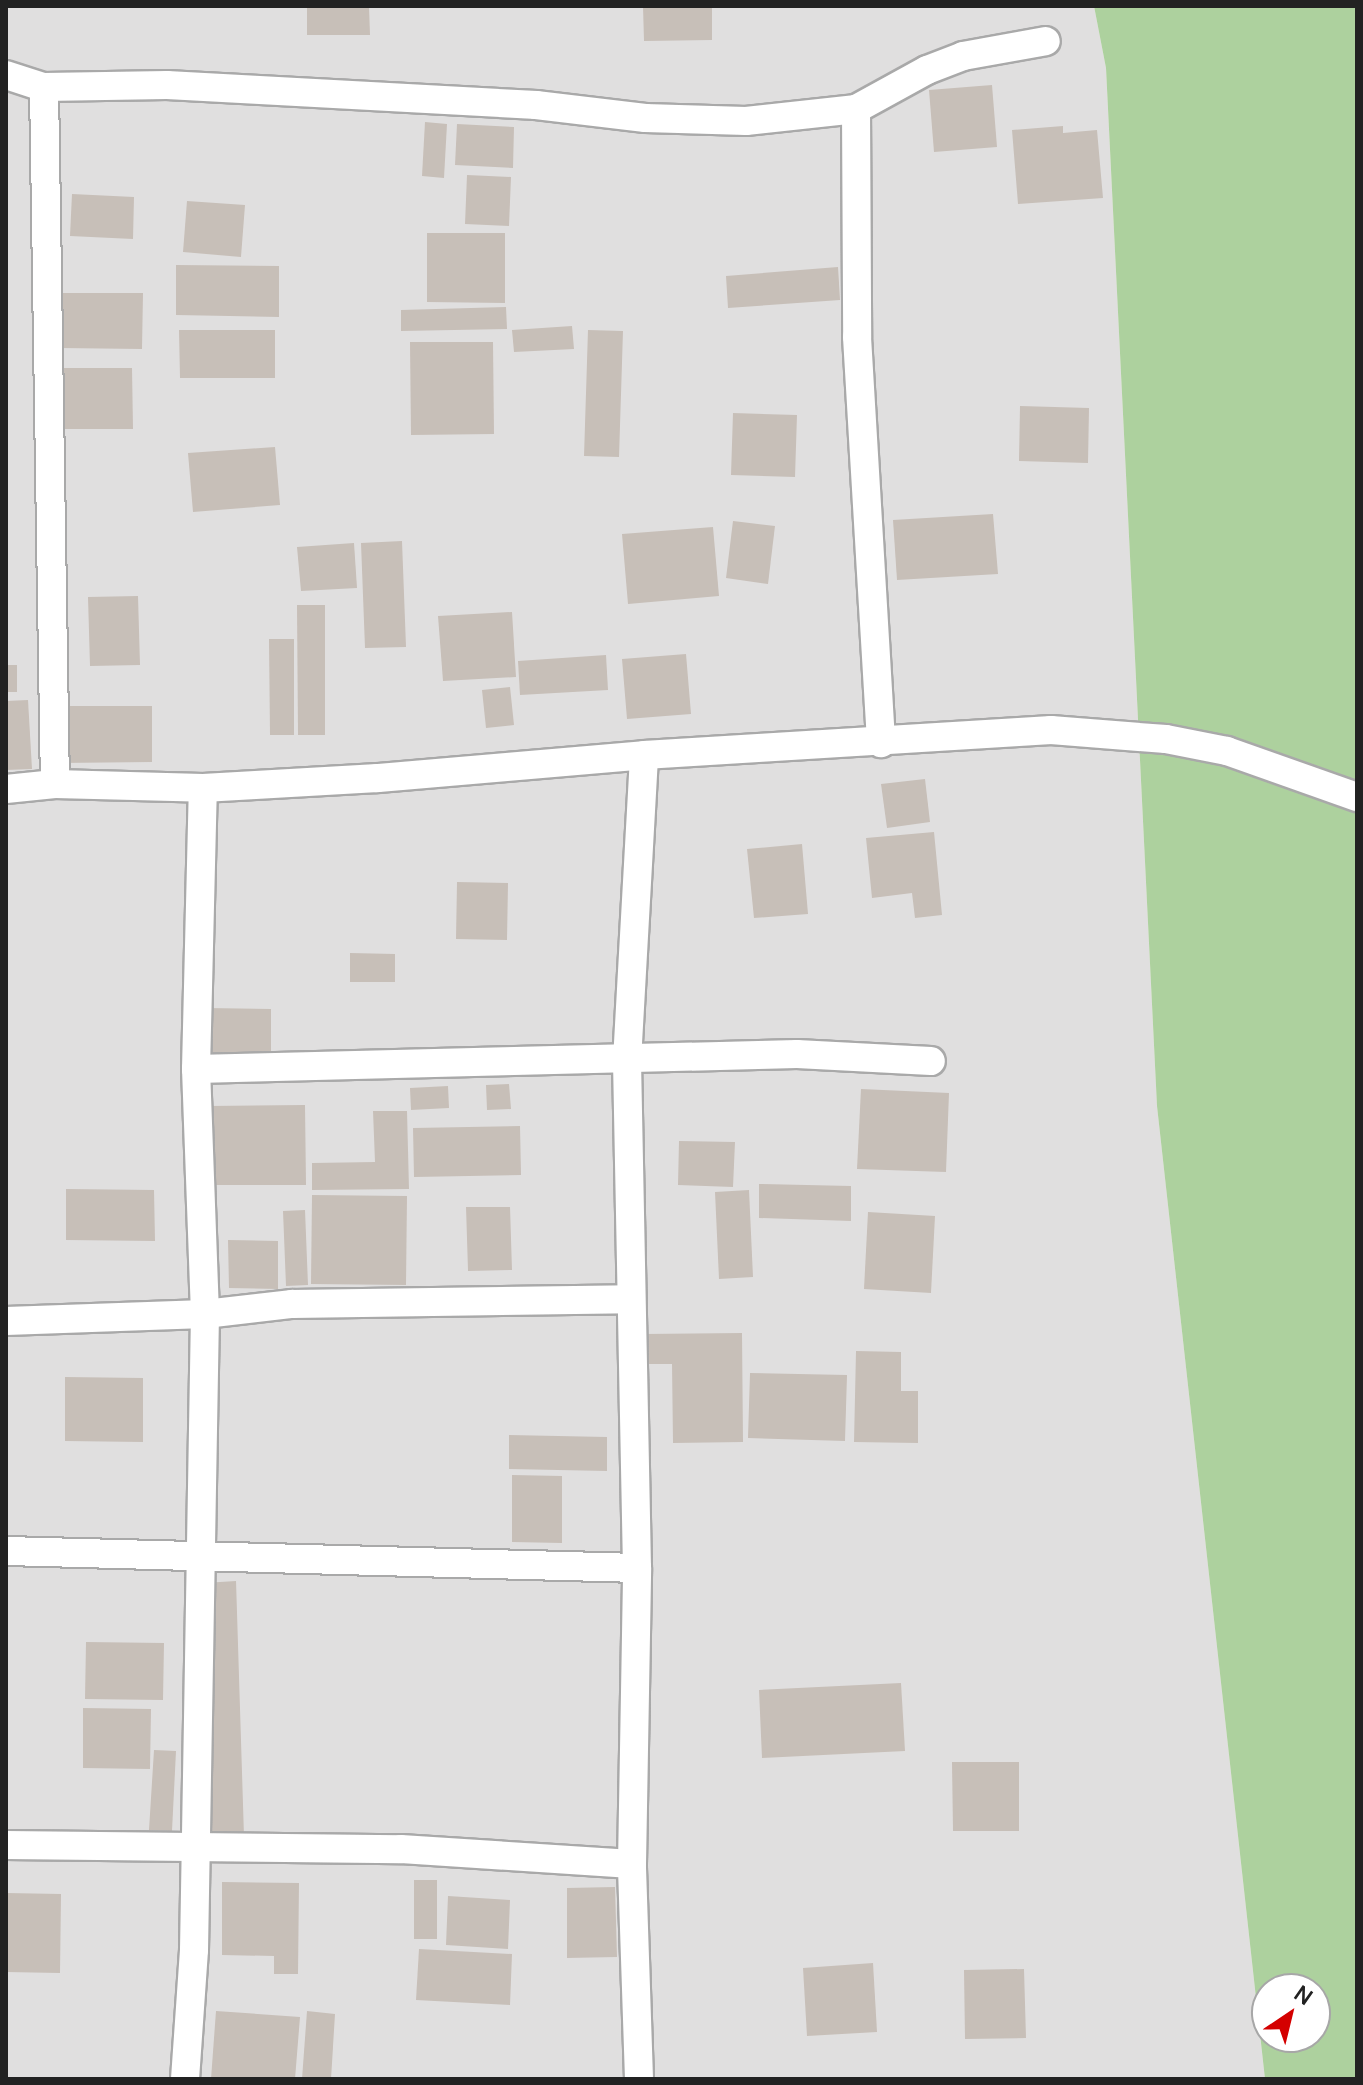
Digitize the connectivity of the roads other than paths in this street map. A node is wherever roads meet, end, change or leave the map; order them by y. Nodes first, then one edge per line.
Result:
1 (1046, 41) dead end
2 (6, 75) edge
3 (44, 87) junction
4 (856, 109) junction
5 (881, 743) junction
6 (644, 755) junction
7 (55, 784) junction
8 (203, 788) junction
9 (6, 789) edge
10 (1357, 797) edge
11 (627, 1061) junction
12 (931, 1061) dead end
13 (196, 1069) junction
14 (630, 1299) junction
15 (205, 1314) junction
16 (6, 1321) edge
17 (6, 1551) edge
18 (199, 1555) junction
19 (637, 1568) junction
20 (6, 1845) edge
21 (195, 1849) junction
22 (632, 1864) junction
23 (185, 2079) edge
24 (639, 2079) edge

1 - 4 street
2 - 3 street
3 - 4 street
3 - 7 street
4 - 5 street
5 - 6 street
5 - 10 street
6 - 8 street
6 - 11 street
7 - 8 street
7 - 9 street
8 - 13 street
11 - 12 street
11 - 13 street
11 - 14 street
13 - 15 street
14 - 15 street
14 - 19 street
15 - 16 street
15 - 18 street
17 - 18 street
18 - 19 street
18 - 21 street
19 - 22 street
20 - 21 street
21 - 22 street
21 - 23 street
22 - 24 street

